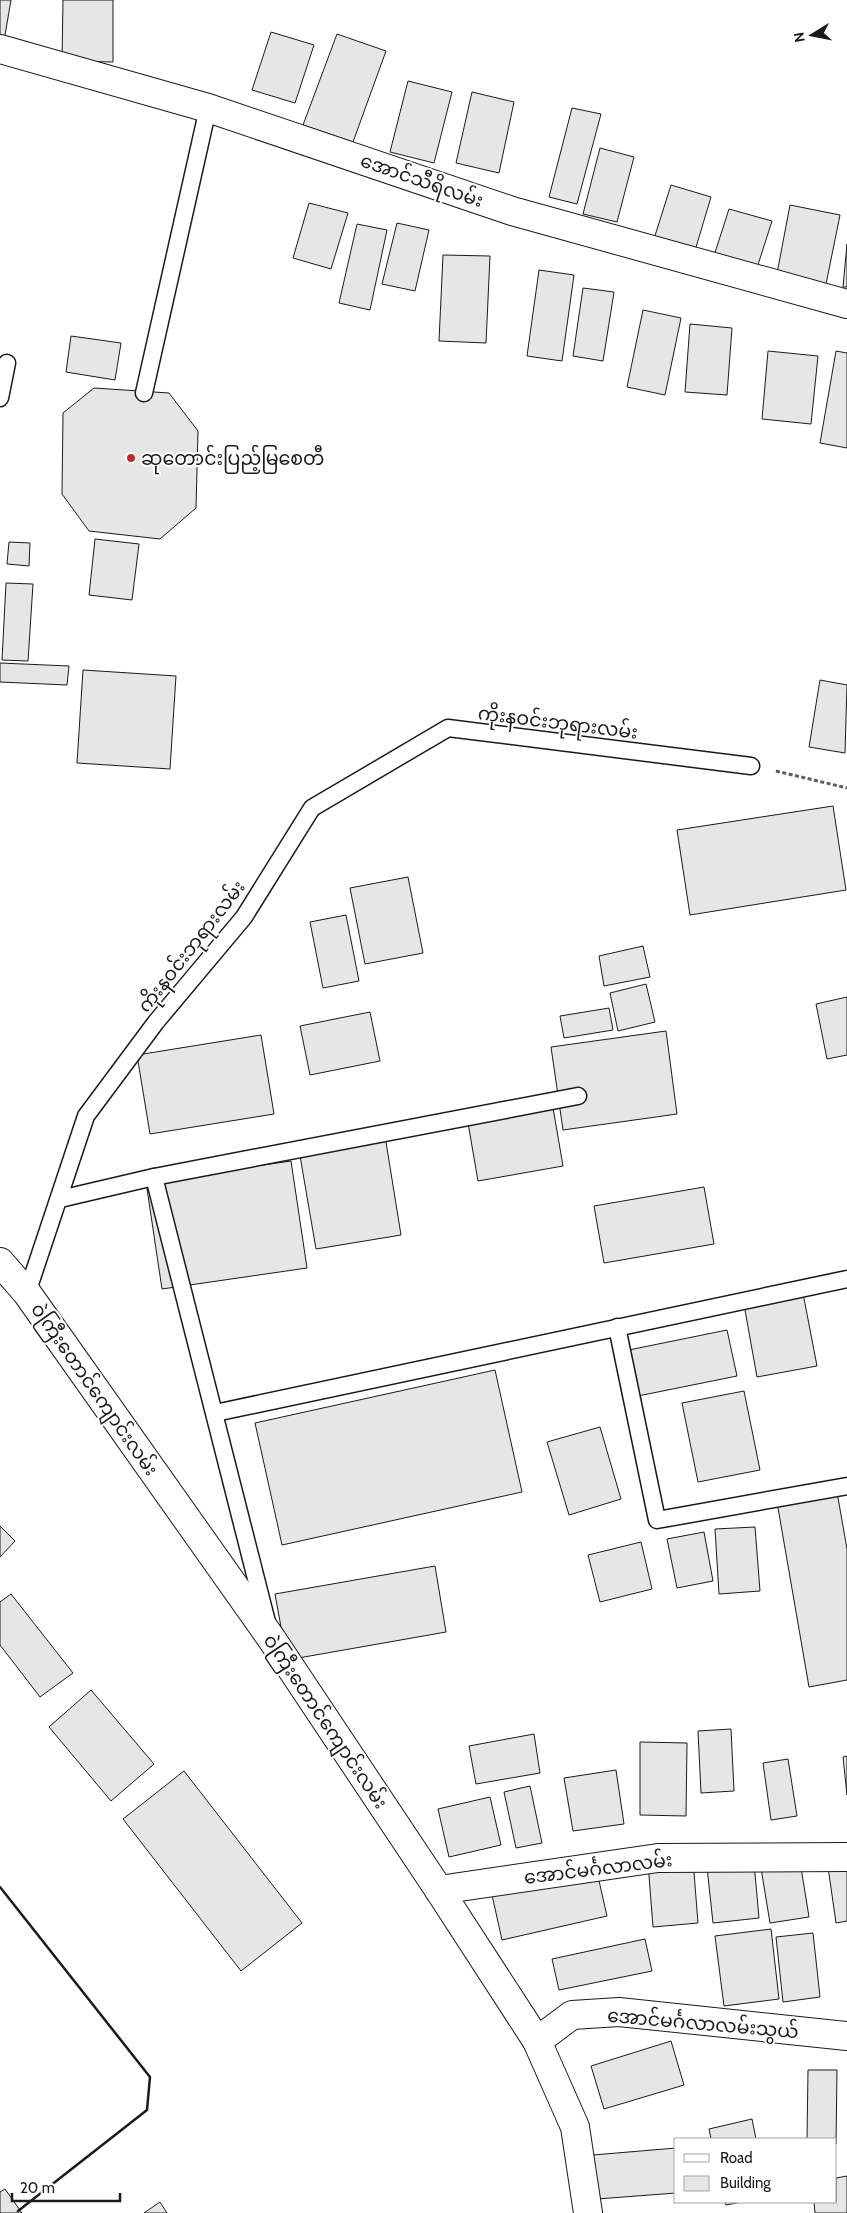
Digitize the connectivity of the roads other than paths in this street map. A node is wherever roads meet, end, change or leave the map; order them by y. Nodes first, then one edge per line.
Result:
1 (0, 49) edge
2 (208, 108) junction
3 (847, 304) edge
4 (7, 363) dead end
5 (144, 393) dead end
6 (0, 398) edge
7 (751, 766) road end
8 (578, 1096) dead end
9 (154, 1178) junction
10 (60, 1199) junction
11 (0, 1262) edge
12 (847, 1279) edge
13 (27, 1293) junction
14 (617, 1327) junction
15 (215, 1412) junction
16 (847, 1486) edge
17 (271, 1638) junction
18 (847, 1857) edge
19 (440, 1890) junction
20 (847, 2036) edge
21 (537, 2041) junction
22 (588, 2213) edge

1 - 2 street, အောင်သီရိလမ်း
2 - 3 street, အောင်သီရိလမ်း
2 - 5 lane
4 - 6 lane
7 - 10 lane, ကိုးနဝင်းဘုရားလမ်း
8 - 9 lane
9 - 10 lane
9 - 15 lane
10 - 13 lane, ကိုးနဝင်းဘုရားလမ်း
11 - 13 street, ဝဲကြီးတောင်ကျောင်းလမ်း
12 - 14 lane
13 - 17 street, ဝဲကြီးတောင်ကျောင်းလမ်း
14 - 15 lane
14 - 16 lane
15 - 17 lane
17 - 19 street, ဝဲကြီးတောင်ကျောင်းလမ်း
18 - 19 street, အောင်မင်္ဂလာလမ်း
19 - 21 street, ဝဲကြီးတောင်ကျောင်းလမ်း
20 - 21 street, အောင်မင်္ဂလာလမ်းသွယ်
21 - 22 street, ဝဲကြီးတောင်ကျောင်းလမ်း

